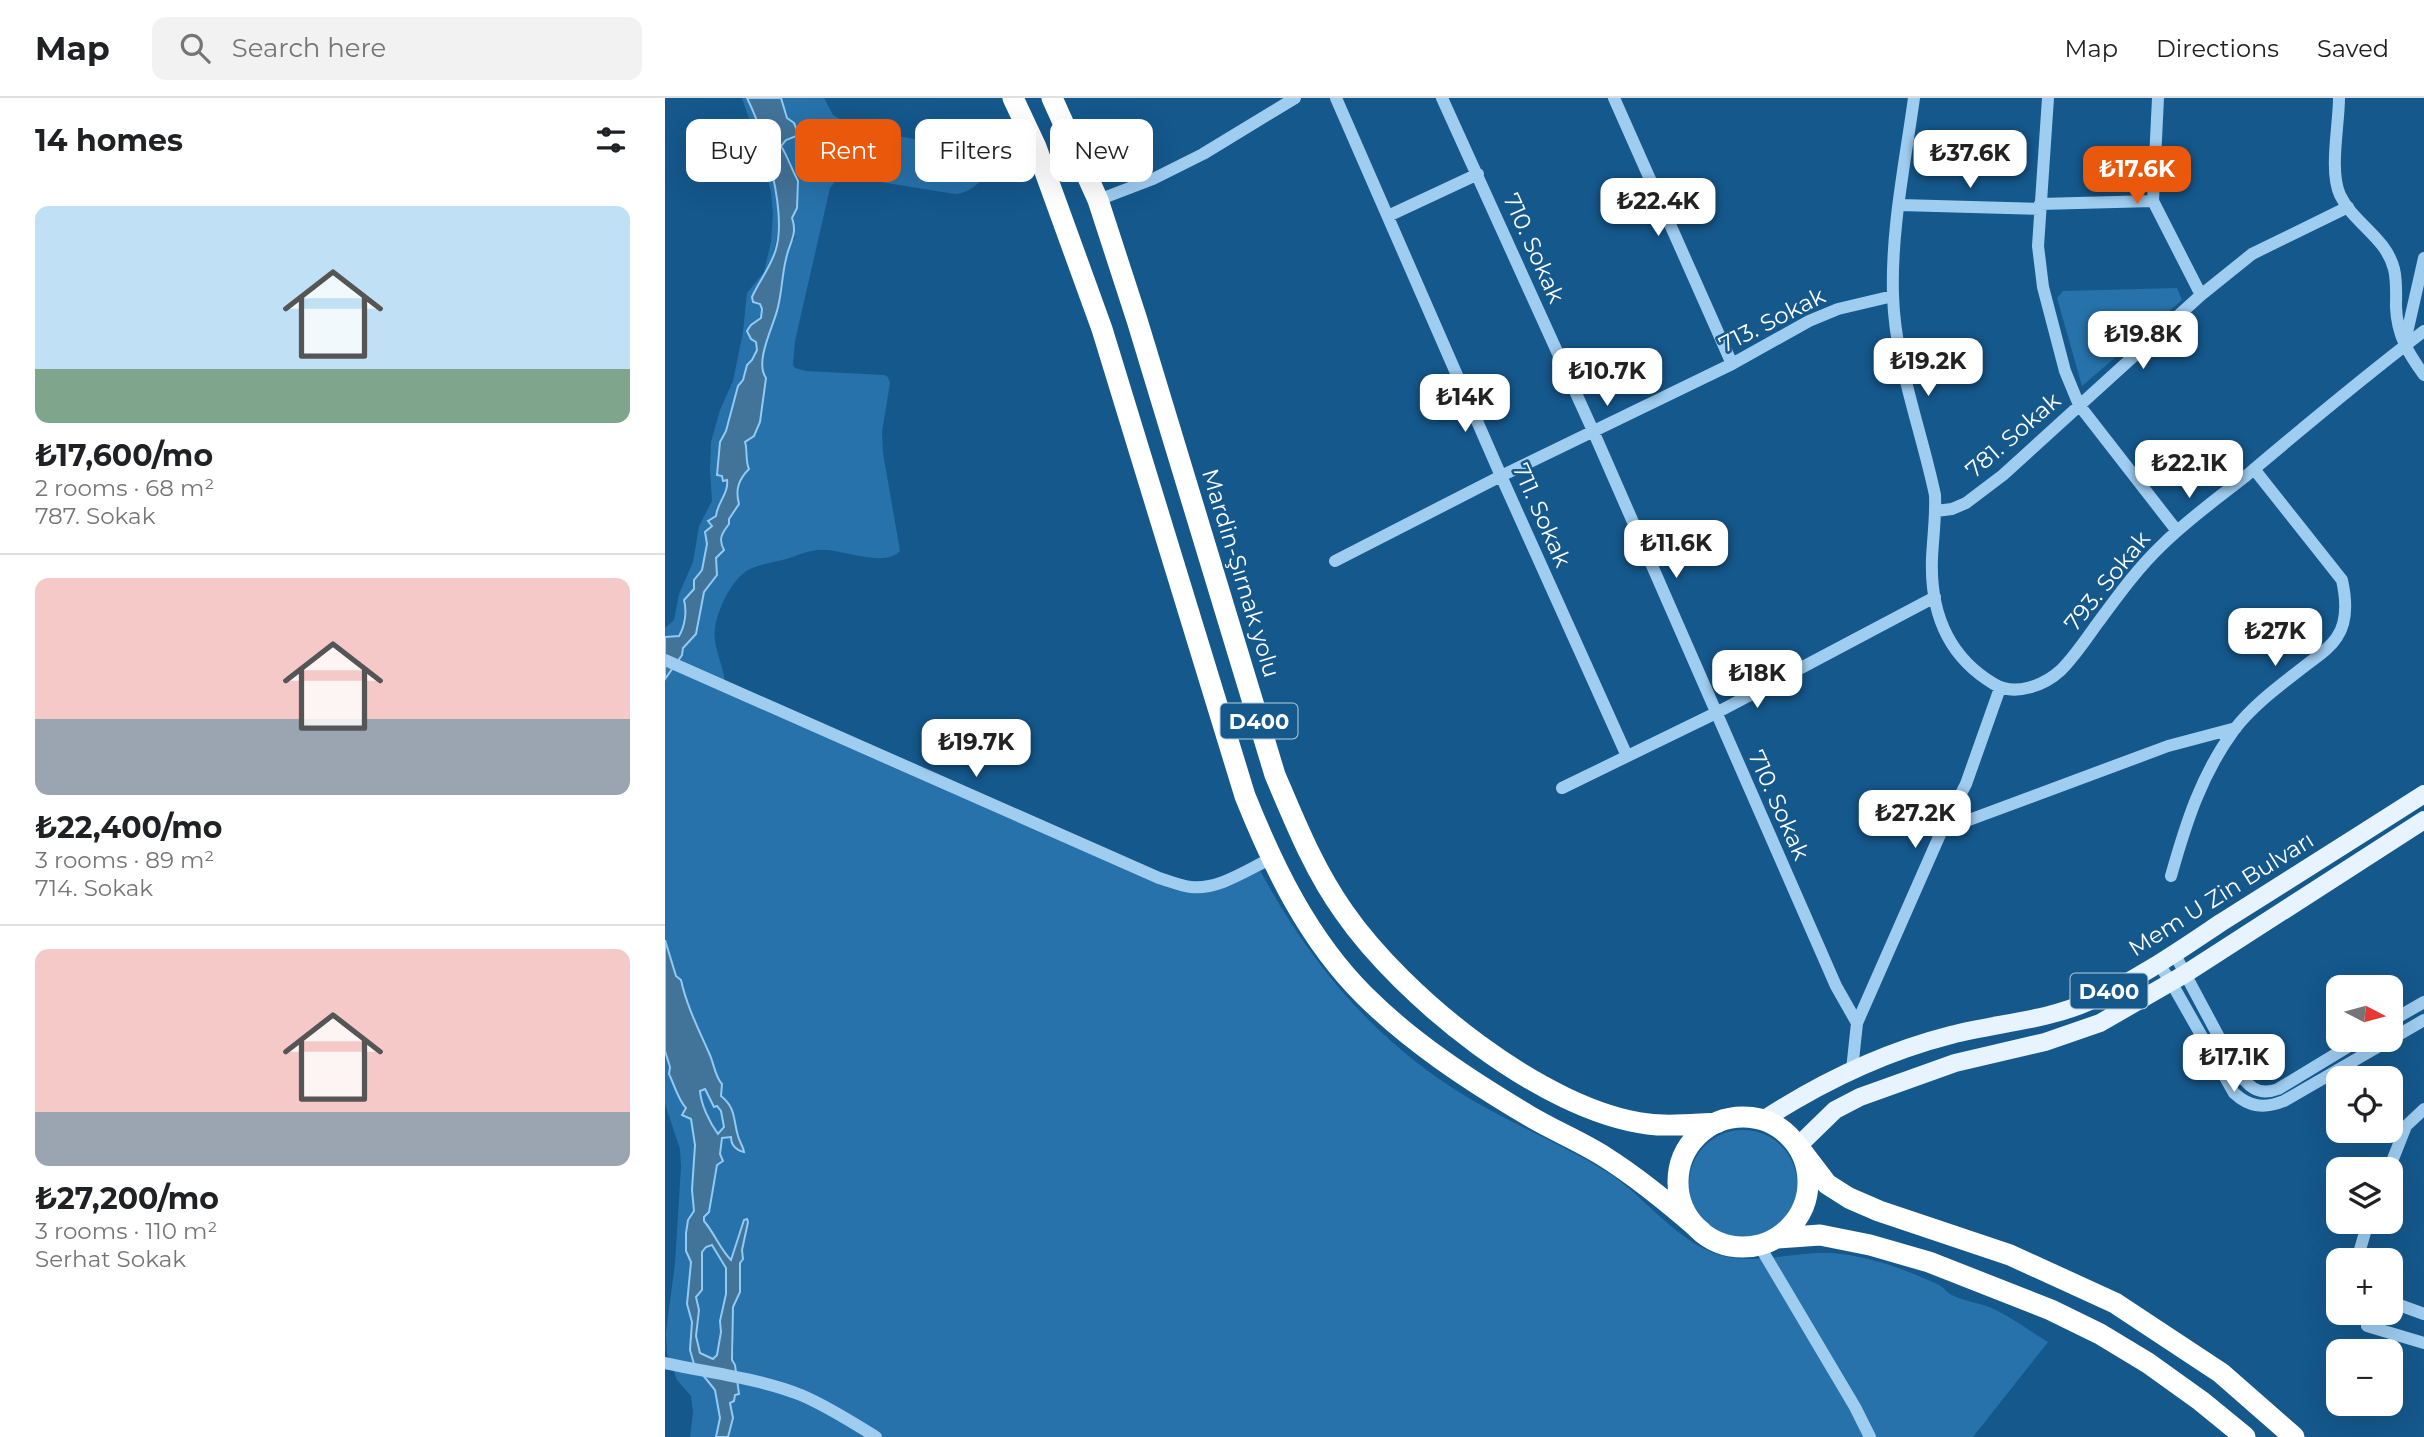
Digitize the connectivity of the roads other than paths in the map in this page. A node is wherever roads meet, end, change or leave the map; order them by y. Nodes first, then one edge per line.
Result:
1 (1013, 98) edge
2 (1052, 98) edge
3 (1295, 98) edge
4 (1336, 98) edge
5 (1442, 98) edge
6 (1614, 98) edge
7 (1914, 98) edge
8 (2048, 98) edge
9 (2158, 98) edge
10 (2339, 98) edge
11 (1478, 174) junction
12 (1098, 200) junction
13 (2153, 201) junction
14 (1899, 205) junction
15 (2040, 206) junction
16 (2348, 207) junction
17 (1388, 216) junction
18 (2424, 258) edge
19 (2201, 295) junction
20 (1893, 296) junction
21 (2424, 331) edge
22 (2404, 347) junction
23 (1733, 364) junction
24 (2424, 375) edge
25 (2079, 405) junction
26 (1594, 433) junction
27 (2254, 469) junction
28 (1501, 477) junction
29 (1936, 511) junction
30 (2177, 531) junction
31 (1335, 561) dead end
32 (1935, 597) junction
33 (665, 660) edge
34 (2000, 688) junction
35 (1716, 713) junction
36 (2236, 728) junction
37 (1627, 756) junction
38 (1562, 788) dead end
39 (2424, 794) edge
40 (2424, 820) edge
41 (1943, 830) junction
42 (1271, 859) junction
43 (2171, 876) dead end
44 (2174, 953) junction
45 (2158, 963) junction
46 (2178, 978) junction
47 (2424, 1002) edge
48 (2403, 1014) edge
49 (2424, 1020) edge
50 (1857, 1023) junction
51 (2339, 1052) edge
52 (1852, 1070) junction
53 (2424, 1109) edge
54 (1763, 1120) junction
55 (1717, 1122) junction
56 (1798, 1146) junction
57 (2394, 1157) edge
58 (1702, 1232) junction
59 (1768, 1241) junction
60 (2403, 1306) edge
61 (2424, 1314) edge
62 (2367, 1326) dead end
63 (2424, 1343) edge
64 (665, 1363) edge
65 (876, 1437) edge
66 (1870, 1437) edge
67 (2245, 1437) edge
68 (2294, 1437) edge

1 - 42 highway
2 - 12 highway, Mardin-Şırnak yolu / D400
3 - 12 street
4 - 17 street, 711. Sokak
5 - 11 street, 710. Sokak
6 - 23 street
7 - 14 street
8 - 15 street
9 - 13 street
10 - 16 street
11 - 17 street
11 - 26 street, 710. Sokak
12 - 55 highway, Mardin-Şırnak yolu / D400
13 - 15 street
13 - 19 street
14 - 15 street
14 - 20 street
15 - 25 street
16 - 19 street, 781. Sokak
16 - 22 street
17 - 28 street, 711. Sokak
18 - 22 street
19 - 25 street, 781. Sokak
20 - 23 street, 713. Sokak
20 - 29 street
21 - 22 street, 793. Sokak
22 - 24 street
22 - 27 street, 793. Sokak
23 - 26 street, 713. Sokak
25 - 29 street, 781. Sokak
25 - 30 street
26 - 28 street, 713. Sokak
26 - 35 street, 710. Sokak
27 - 30 street, 793. Sokak
27 - 36 street
28 - 31 street, 713. Sokak
28 - 37 street, 711. Sokak
29 - 32 street
30 - 34 street, 793. Sokak
32 - 34 street
32 - 35 street
33 - 42 street
34 - 41 street
35 - 37 street
35 - 50 street, 710. Sokak
36 - 41 street
36 - 43 street
37 - 38 street
39 - 44 main road, Mem U Zin Bulvarı / D400
40 - 46 main road, Mem U Zin Bulvarı / D400
41 - 50 street
42 - 58 highway
44 - 45 main road, Mem U Zin Bulvarı / D400
44 - 46 street
45 - 46 street
45 - 52 main road, Mem U Zin Bulvarı / D400
46 - 49 street
46 - 51 street
46 - 56 main road, Mem U Zin Bulvarı / D400
47 - 48 street
50 - 52 street
52 - 54 main road, Mem U Zin Bulvarı / D400
53 - 57 street
54 - 55 highway
54 - 56 highway
55 - 58 highway
56 - 59 highway
56 - 68 highway
58 - 59 highway
59 - 66 street
59 - 67 highway
60 - 61 street
62 - 63 street
64 - 65 street

